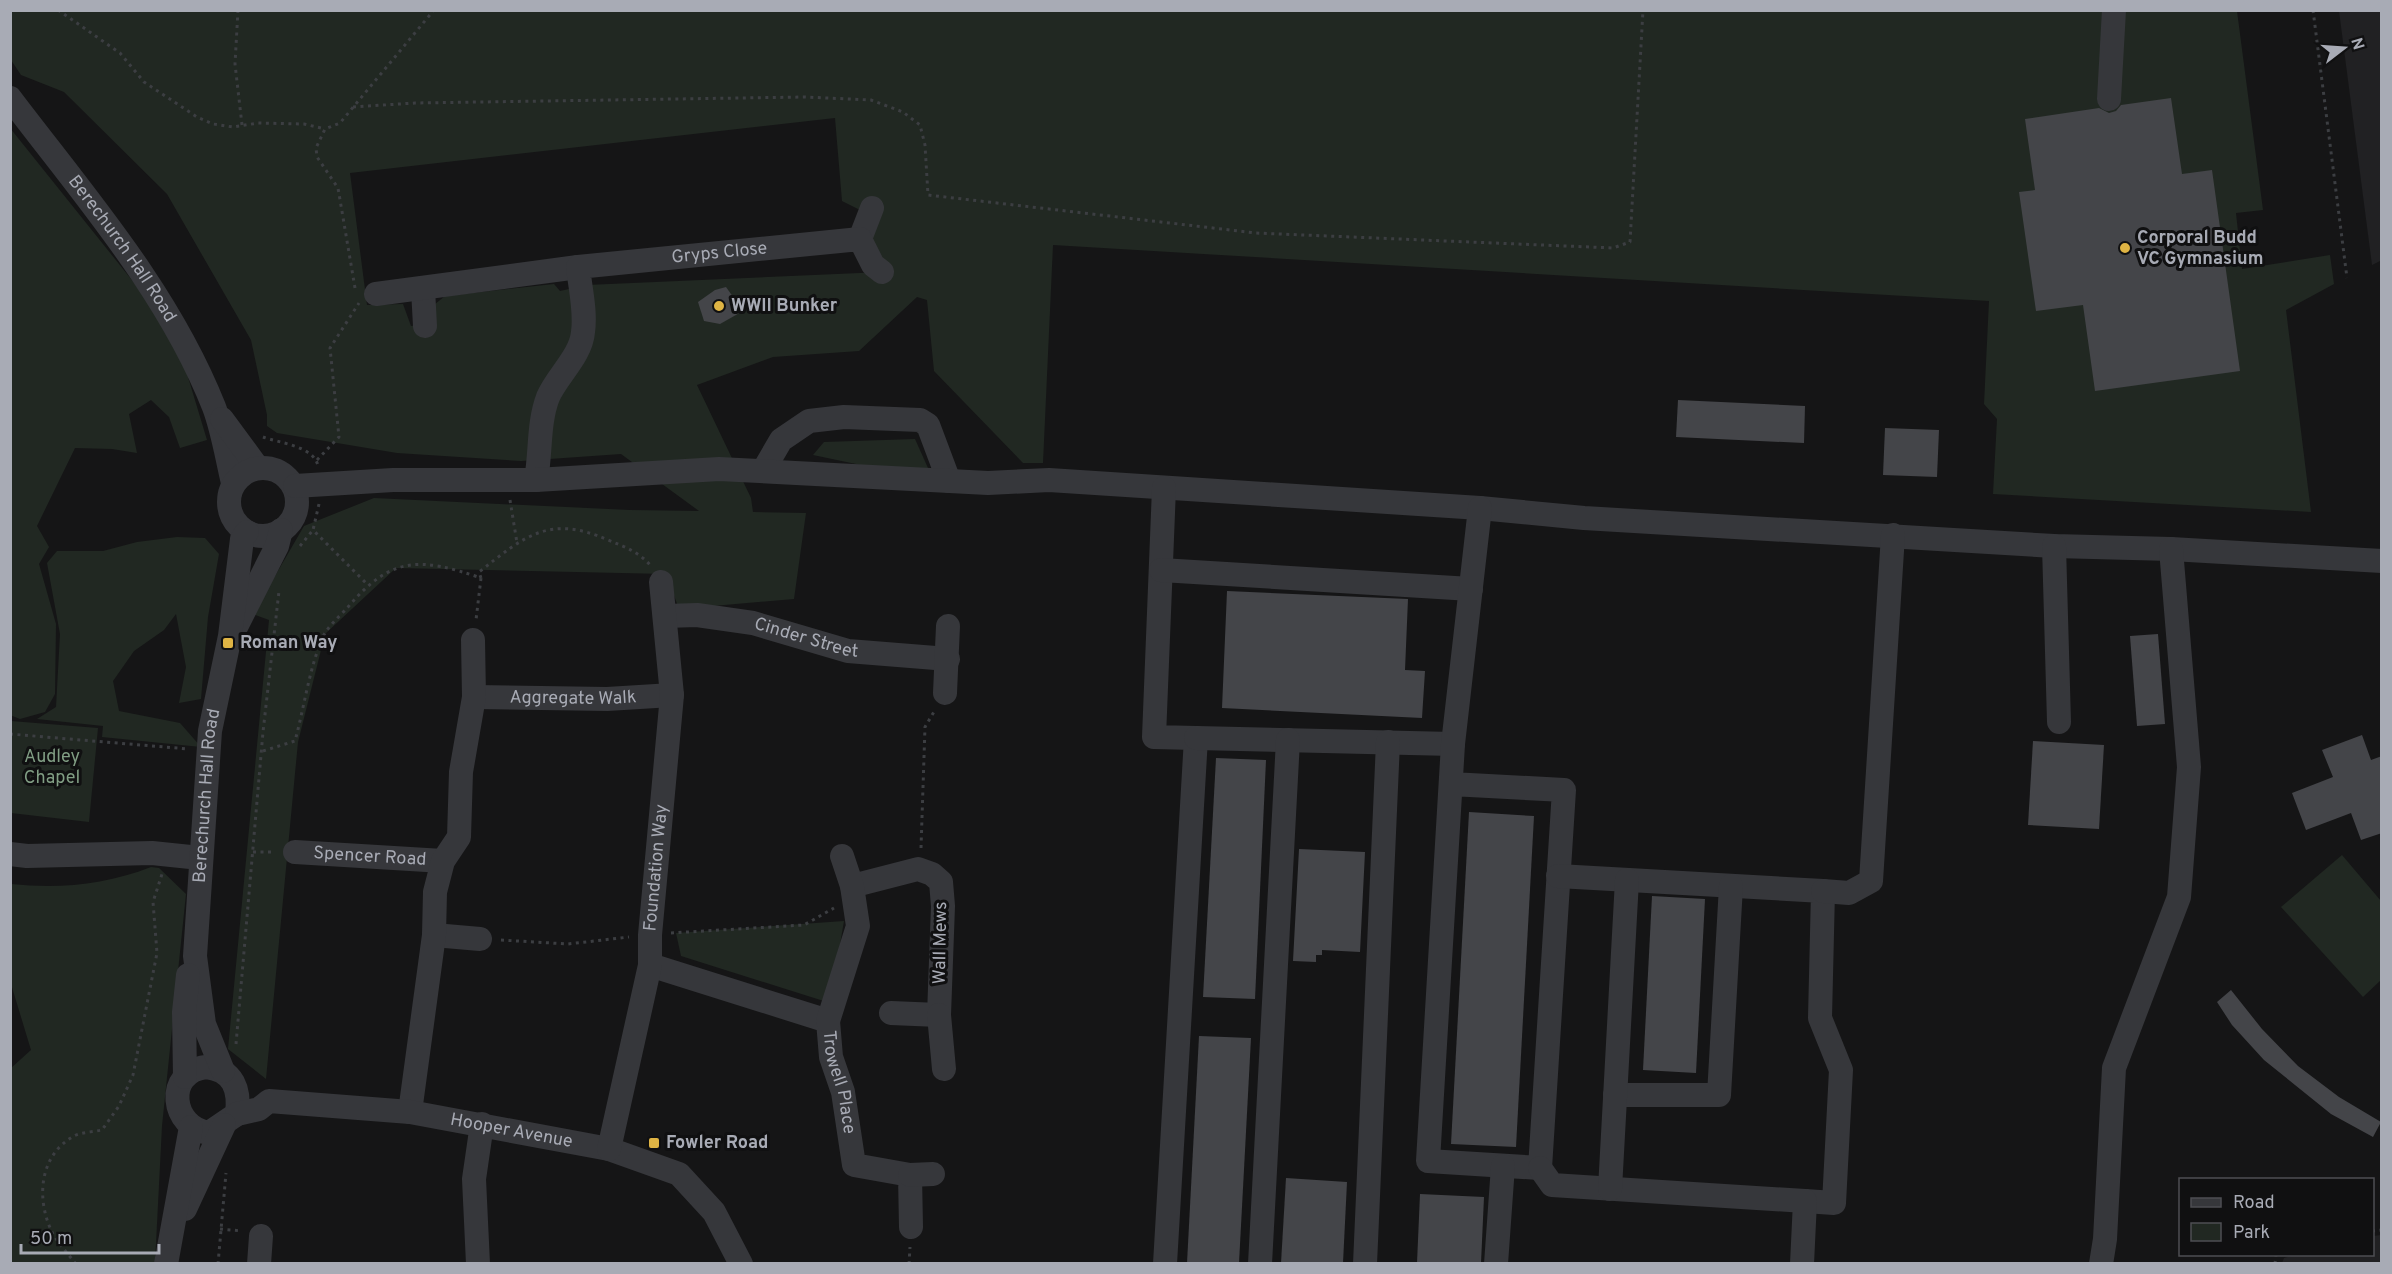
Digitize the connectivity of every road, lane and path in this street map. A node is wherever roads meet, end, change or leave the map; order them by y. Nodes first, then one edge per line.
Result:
1 (58, 10) edge
2 (238, 10) edge
3 (434, 10) edge
4 (1643, 10) edge
5 (2114, 10) edge
6 (2313, 10) edge
7 (10, 98) edge
8 (2109, 99) dead end
9 (353, 107) junction
10 (242, 125) junction
11 (325, 129) junction
12 (872, 208) dead end
13 (860, 239) junction
14 (578, 267) junction
15 (882, 272) dead end
16 (2347, 278) dead end
17 (423, 289) junction
18 (376, 294) dead end
19 (425, 326) dead end
20 (215, 410) junction
21 (317, 460) dead end
22 (258, 468) junction
23 (763, 471) junction
24 (507, 480) junction
25 (536, 480) junction
26 (949, 481) junction
27 (233, 483) junction
28 (295, 486) junction
29 (1164, 488) junction
30 (1480, 508) junction
31 (281, 530) junction
32 (313, 530) dead end
33 (247, 532) junction
34 (1893, 535) junction
35 (517, 543) junction
36 (2054, 546) junction
37 (2171, 549) junction
38 (293, 555) dead end
39 (2382, 561) edge
40 (1161, 570) junction
41 (481, 578) junction
42 (280, 582) dead end
43 (661, 582) joint
44 (1471, 589) junction
45 (664, 616) junction
46 (948, 626) dead end
47 (230, 636) junction
48 (473, 640) joint
49 (948, 659) junction
50 (945, 693) joint
51 (672, 695) junction
52 (474, 697) junction
53 (2059, 722) dead end
54 (10, 734) edge
55 (1196, 738) junction
56 (1288, 740) junction
57 (1388, 742) junction
58 (1453, 744) junction
59 (209, 750) junction
60 (263, 751) junction
61 (1451, 784) junction
62 (295, 852) dead end
63 (10, 854) edge
64 (168, 855) junction
65 (843, 856) dead end
66 (200, 858) junction
67 (443, 861) junction
68 (918, 869) junction
69 (1558, 876) junction
70 (1627, 880) junction
71 (852, 885) junction
72 (1731, 886) junction
73 (1823, 891) junction
74 (434, 935) junction
75 (480, 939) dead end
76 (195, 956) junction
77 (650, 965) junction
78 (891, 1013) dead end
79 (939, 1015) junction
80 (828, 1021) junction
81 (230, 1068) junction
82 (944, 1069) dead end
83 (185, 1077) junction
84 (1615, 1095) junction
85 (269, 1101) junction
86 (410, 1112) junction
87 (230, 1120) junction
88 (482, 1124) junction
89 (191, 1127) junction
90 (609, 1149) junction
91 (227, 1165) dead end
92 (1503, 1166) junction
93 (1540, 1168) junction
94 (933, 1174) dead end
95 (910, 1175) junction
96 (1610, 1189) junction
97 (1805, 1201) junction
98 (176, 1221) junction
99 (910, 1227) dead end
100 (261, 1236) dead end
101 (76, 1263) edge
102 (166, 1263) edge
103 (218, 1263) edge
104 (260, 1263) edge
105 (478, 1263) edge
106 (741, 1263) edge
107 (1165, 1263) edge
108 (1260, 1263) edge
109 (1365, 1263) edge
110 (1496, 1263) edge
111 (1802, 1263) edge
112 (2101, 1263) edge

1 - 10 path
2 - 10 path
3 - 9 path
4 - 9 path
5 - 8 street
6 - 16 path
7 - 20 street, Berechurch Hall Road
9 - 11 path
10 - 11 path
11 - 21 path
12 - 13 street
13 - 14 street, Gryps Close
13 - 15 street
14 - 17 street, Gryps Close
14 - 25 street
17 - 18 street, Gryps Close
17 - 19 street
20 - 22 street, Berechurch Hall Road
20 - 27 street, Berechurch Hall Road
22 - 27 street
22 - 28 street
23 - 25 street
23 - 26 street
23 - 26 street
24 - 25 street
24 - 28 street
24 - 35 path
26 - 29 street
27 - 33 street
28 - 31 street
29 - 30 street
29 - 40 street
30 - 34 street
30 - 44 street
31 - 33 street
31 - 47 street, Berechurch Hall Road
32 - 38 path
33 - 47 street, Berechurch Hall Road
34 - 36 street
34 - 73 street
35 - 41 path
35 - 43 path
36 - 37 street
36 - 53 street
37 - 39 street
37 - 112 street
40 - 44 street
40 - 55 street
41 - 48 path
41 - 60 path
42 - 60 path
43 - 45 street, Foundation Way
44 - 58 street
45 - 49 street, Cinder Street
45 - 51 street, Foundation Way
46 - 49 street
47 - 59 street, Berechurch Hall Road
48 - 52 street
49 - 50 street
50 - 68 path
51 - 52 street, Aggregate Walk
51 - 77 street, Foundation Way
52 - 67 street
54 - 59 path
55 - 56 street
55 - 107 street
56 - 57 street
56 - 108 street
57 - 58 street
57 - 109 street
58 - 61 street
59 - 66 street, Berechurch Hall Road
60 - 81 path
61 - 69 street
61 - 92 street
62 - 67 street, Spencer Road
63 - 64 street
64 - 66 street
64 - 101 path
65 - 71 street
66 - 76 street, Berechurch Hall Road
67 - 74 street
68 - 71 street
68 - 79 street, Wall Mews
69 - 70 street
69 - 93 street
70 - 72 street
70 - 84 street
71 - 80 street
72 - 73 street
72 - 84 street
73 - 97 street
74 - 75 street
74 - 86 street
76 - 81 street, Berechurch Hall Road
76 - 83 street, Berechurch Hall Road
77 - 80 street, Trowell Place
77 - 90 street, Foundation Way
78 - 79 street
79 - 82 street
80 - 95 street, Trowell Place
81 - 83 street
81 - 85 street
81 - 87 street, Berechurch Hall Road
83 - 89 street, Berechurch Hall Road
84 - 96 street
85 - 86 street, Hooper Avenue
85 - 87 street, Hooper Avenue
86 - 88 street, Hooper Avenue
87 - 89 street
87 - 98 street, Berechurch Hall Road
88 - 90 street, Hooper Avenue
88 - 105 street
89 - 98 street, Berechurch Hall Road
90 - 106 street, Hooper Avenue
91 - 103 path
92 - 93 street
92 - 110 street
93 - 96 street
94 - 95 street, Trowell Place
95 - 99 street
96 - 97 street
97 - 111 street
98 - 102 street, Berechurch Hall Road
100 - 104 street

